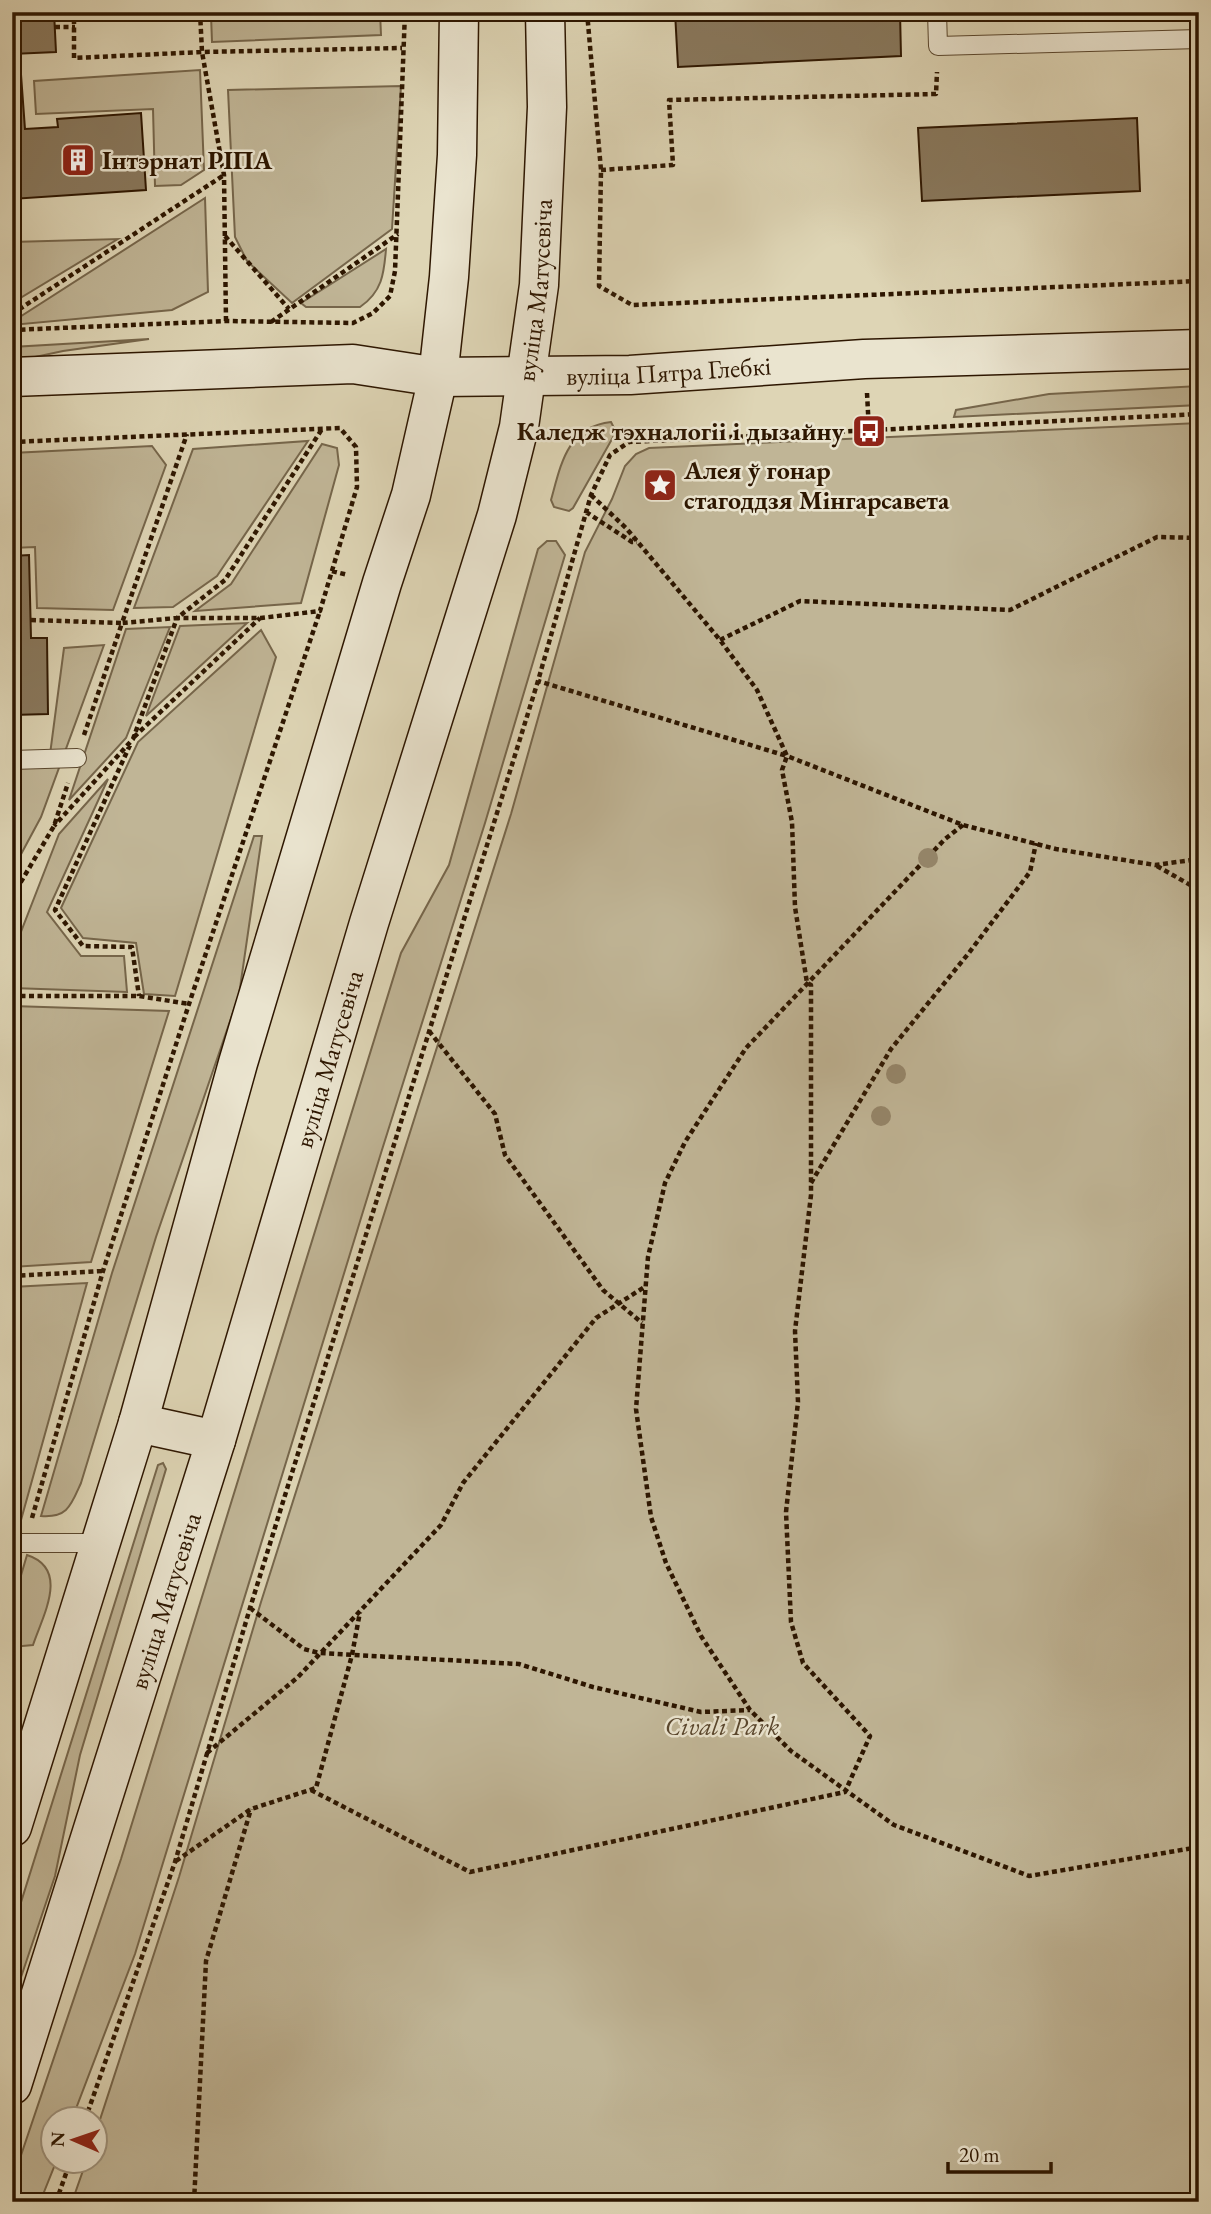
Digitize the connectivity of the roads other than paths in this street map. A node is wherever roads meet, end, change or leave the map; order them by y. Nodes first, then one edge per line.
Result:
1 (459, 12) edge
2 (545, 12) edge
3 (937, 12) edge
4 (1199, 39) edge
5 (1199, 349) edge
6 (12, 377) edge
7 (438, 377) junction
8 (528, 377) junction
9 (77, 758) road end
10 (12, 760) edge
11 (138, 1423) junction
12 (216, 1440) junction
13 (102, 1543) junction
14 (18, 1544) edge
15 (12, 1827) edge
16 (12, 2085) edge

1 - 7 main road
2 - 8 main road, вуліца Матусевіча
3 - 4 lane
5 - 8 main road, вуліца Пятра Глебкі
6 - 7 main road, вуліца Пятра Глебкі
7 - 8 main road, вуліца Пятра Глебкі
7 - 11 main road
8 - 12 main road, вуліца Матусевіча
9 - 10 lane
11 - 12 main road
11 - 13 main road
12 - 16 main road, вуліца Матусевіча
13 - 14 lane
13 - 15 main road

